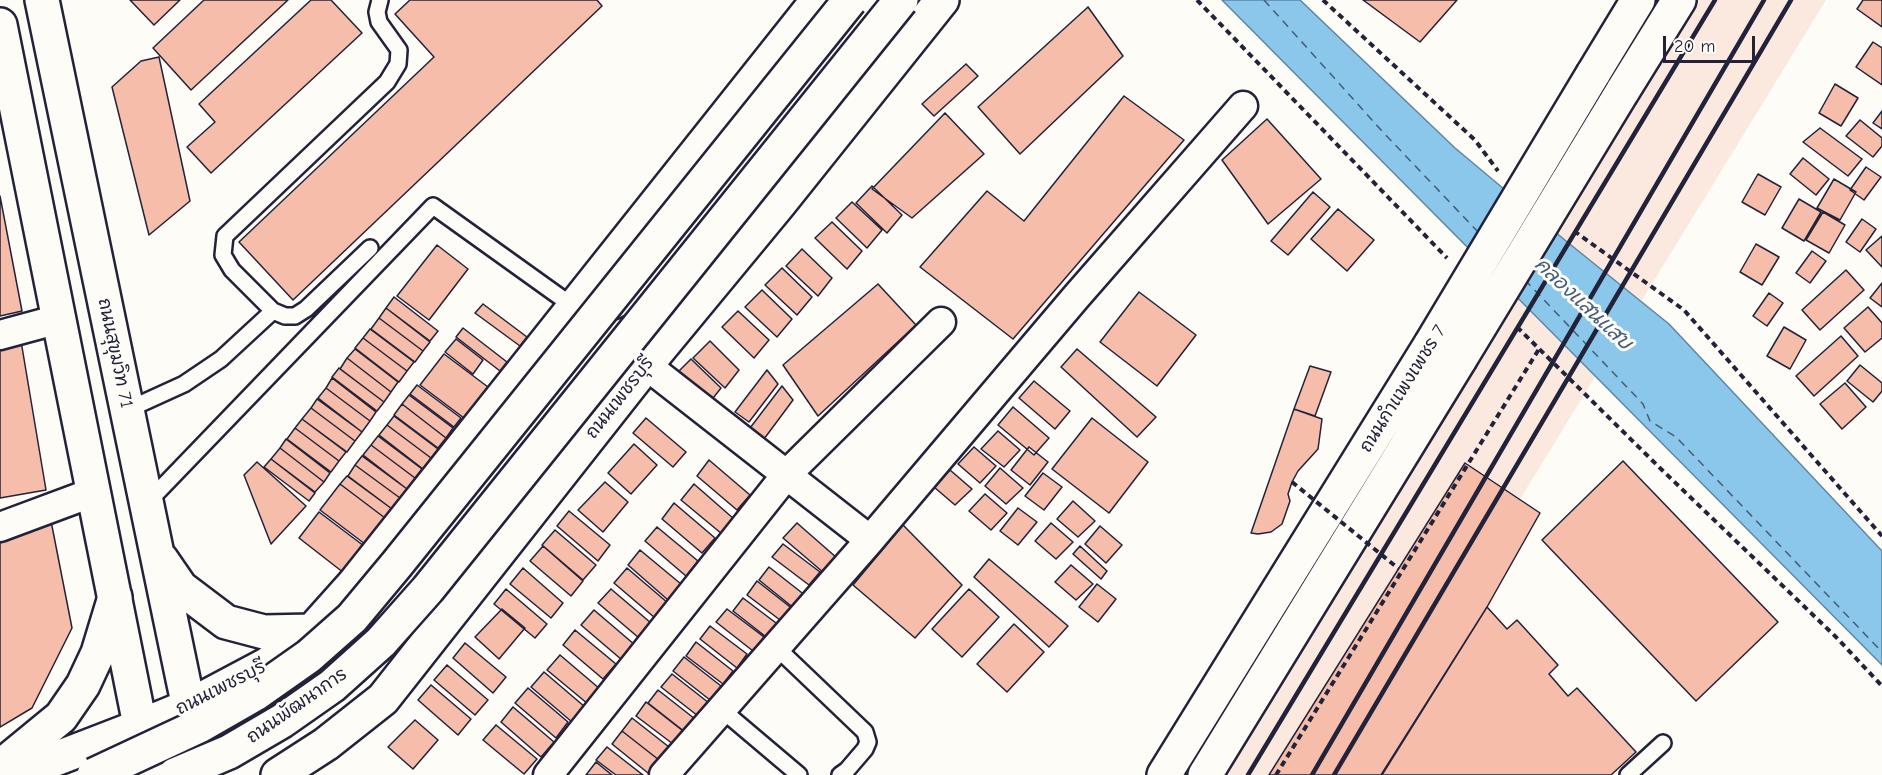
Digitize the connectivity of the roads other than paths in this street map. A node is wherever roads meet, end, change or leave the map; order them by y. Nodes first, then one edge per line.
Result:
1 (42, 0) edge
2 (380, 0) edge
3 (818, 0) edge
4 (850, 0) edge
5 (876, 0) edge
6 (901, 0) edge
7 (942, 0) edge
8 (1638, 0) edge
9 (1679, 0) edge
10 (0, 28) edge
11 (1243, 106) dead end
12 (370, 248) dead end
13 (660, 269) junction
14 (574, 307) junction
15 (273, 311) junction
16 (59, 319) junction
17 (941, 322) dead end
18 (0, 335) edge
19 (534, 358) junction
20 (646, 365) junction
21 (127, 410) junction
22 (787, 474) junction
23 (94, 492) junction
24 (147, 504) junction
25 (0, 527) edge
26 (870, 540) junction
27 (157, 553) junction
28 (428, 590) joint
29 (115, 597) junction
30 (312, 631) junction
31 (776, 647) junction
32 (383, 699) junction
33 (189, 706) junction
34 (721, 709) junction
35 (141, 726) junction
36 (1663, 743) dead end
37 (0, 767) edge
38 (14, 775) edge
39 (94, 775) edge
40 (150, 775) edge
41 (175, 775) edge
42 (204, 775) edge
43 (278, 775) edge
44 (323, 775) edge
45 (548, 775) edge
46 (664, 775) edge
47 (799, 775) edge
48 (840, 775) edge
49 (1164, 775) edge
50 (1205, 775) edge
51 (1628, 775) edge

1 - 21 main road, ถนนสุขุมวิท 71
2 - 15 lane
3 - 14 main road, ถนนเพชรบุรี
4 - 39 main road, ถนนพัฒนาการ, bridge
5 - 13 main road
6 - 28 main road, ถนนเพชรบุรี, bridge
7 - 20 main road, ถนนเพชรบุรี
8 - 49 main road, ถนนกำแพงเพชร 7, bridge
9 - 50 main road, ถนนกำแพงเพชร 7, bridge
10 - 16 main road
11 - 26 street
12 - 15 lane
13 - 19 main road
13 - 20 main road
14 - 19 main road, ถนนเพชรบุรี
14 - 24 lane
15 - 21 lane
16 - 18 street
16 - 23 main road
17 - 22 street
19 - 30 main road, ถนนเพชรบุรี
20 - 22 street
20 - 32 main road, ถนนเพชรบุรี
21 - 24 main road, ถนนสุขุมวิท 71
22 - 26 street
22 - 45 street
23 - 25 street
23 - 29 main road
24 - 27 main road, ถนนสุขุมวิท 71
26 - 31 street
27 - 30 main road
27 - 33 main road, ถนนสุขุมวิท 71
28 - 41 main road, ถนนพัฒนาการ, bridge
29 - 35 main road
29 - 37 main road
30 - 33 main road, ถนนเพชรบุรี
31 - 34 street
31 - 48 lane
32 - 43 main road, ถนนเพชรบุรี
32 - 44 main road
33 - 35 main road, ถนนเพชรบุรี
33 - 42 main road, ถนนสุขุมวิท 71
34 - 46 street
34 - 47 lane
35 - 38 main road
35 - 40 main road
36 - 51 lane

